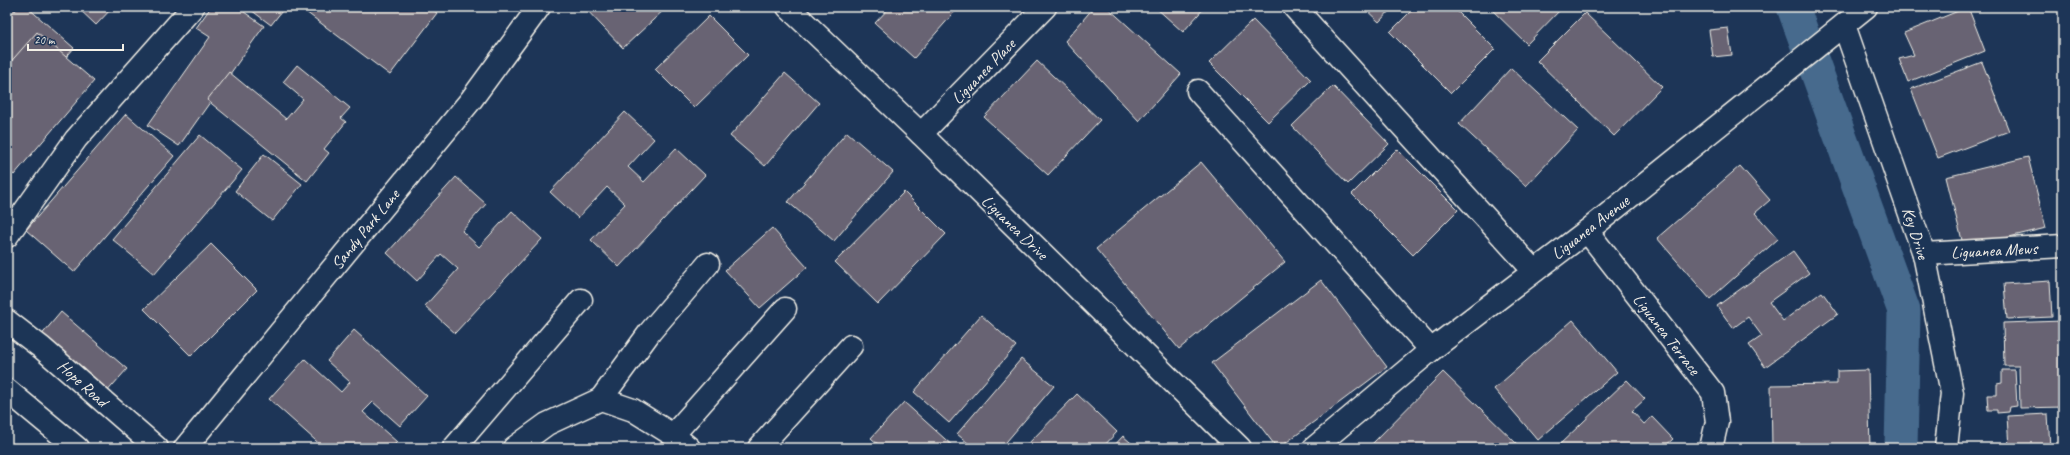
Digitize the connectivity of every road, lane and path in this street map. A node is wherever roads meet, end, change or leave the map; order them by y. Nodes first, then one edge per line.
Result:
1 (193, 7) edge
2 (540, 7) edge
3 (788, 7) edge
4 (1045, 7) edge
5 (1294, 7) edge
6 (1866, 7) edge
7 (1839, 29) junction
8 (1198, 91) dead end
9 (921, 134) junction
10 (1587, 231) junction
11 (7, 236) edge
12 (2063, 246) edge
13 (1924, 254) junction
14 (708, 264) dead end
15 (1534, 271) junction
16 (581, 300) dead end
17 (785, 309) dead end
18 (7, 321) edge
19 (852, 346) dead end
20 (1431, 350) junction
21 (7, 390) edge
22 (601, 399) junction
23 (681, 442) edge
24 (77, 448) edge
25 (157, 448) edge
26 (185, 448) edge
27 (454, 448) edge
28 (514, 448) edge
29 (759, 448) edge
30 (1240, 448) edge
31 (1314, 448) edge
32 (1711, 448) edge
33 (1946, 448) edge

1 - 11 street
2 - 26 street, Sandy Park Lane
3 - 9 street, Liguanea Drive
4 - 9 street, Liguanea Place
5 - 15 street
6 - 7 street, Liguanea Avenue
7 - 10 street, Liguanea Avenue
7 - 13 street, Key Drive
8 - 20 street
9 - 30 street, Liguanea Drive
10 - 15 street, Liguanea Avenue
10 - 32 street, Liguanea Terrace
12 - 13 street, Liguanea Mews
13 - 33 street, Key Drive
14 - 22 street
15 - 20 street, Liguanea Avenue
16 - 27 street
17 - 23 street
18 - 25 street, Hope Road
19 - 29 street
20 - 31 street, Liguanea Avenue
21 - 24 street
22 - 23 street
22 - 28 street

